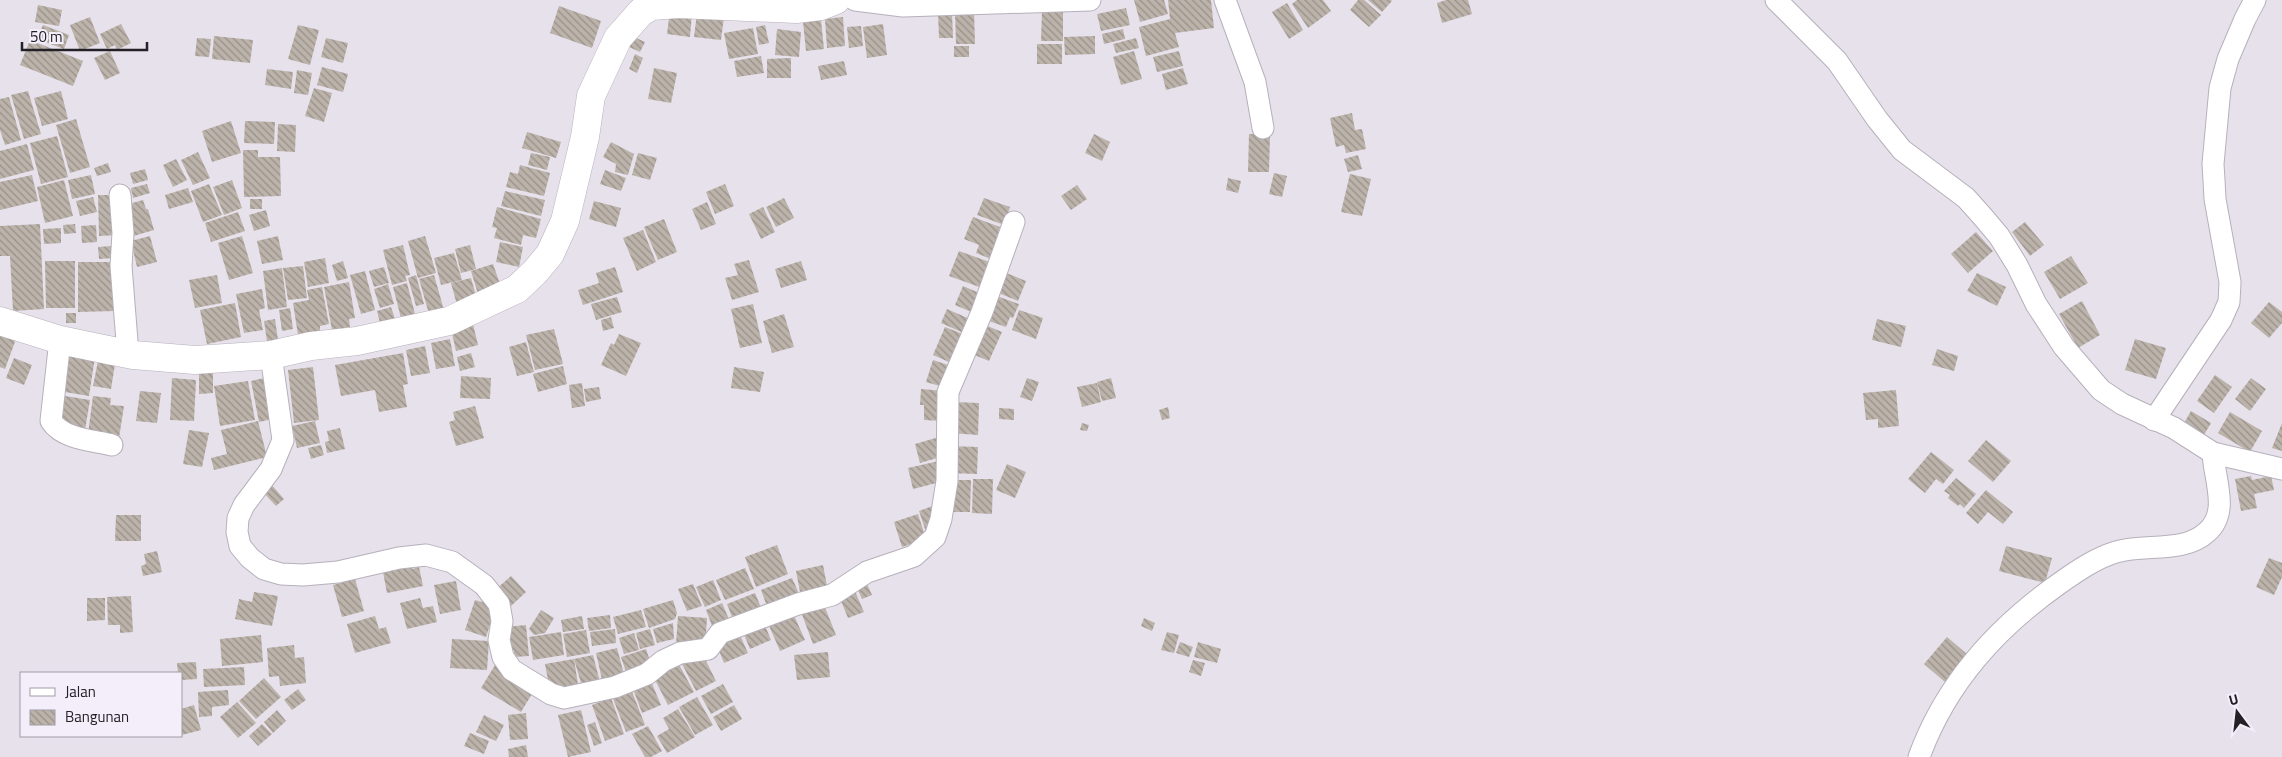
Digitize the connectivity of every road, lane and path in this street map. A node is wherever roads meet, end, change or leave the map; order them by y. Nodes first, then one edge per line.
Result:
1 (836, 0) edge
2 (855, 0) edge
3 (1090, 0) edge
4 (1225, 0) edge
5 (1776, 0) edge
6 (2255, 0) edge
7 (1263, 128) dead end
8 (120, 195) dead end
9 (1014, 222) dead end
10 (0, 321) edge
11 (60, 340) junction
12 (128, 354) junction
13 (271, 355) junction
14 (2154, 420) junction
15 (112, 445) dead end
16 (2213, 453) junction
17 (2282, 469) edge
18 (1920, 757) edge

1 - 13 main road
2 - 3 street
4 - 7 street
5 - 14 street
6 - 14 street
8 - 12 street
9 - 13 street
10 - 11 main road
11 - 12 main road
11 - 15 street
12 - 13 main road
14 - 16 street
16 - 17 street
16 - 18 street

